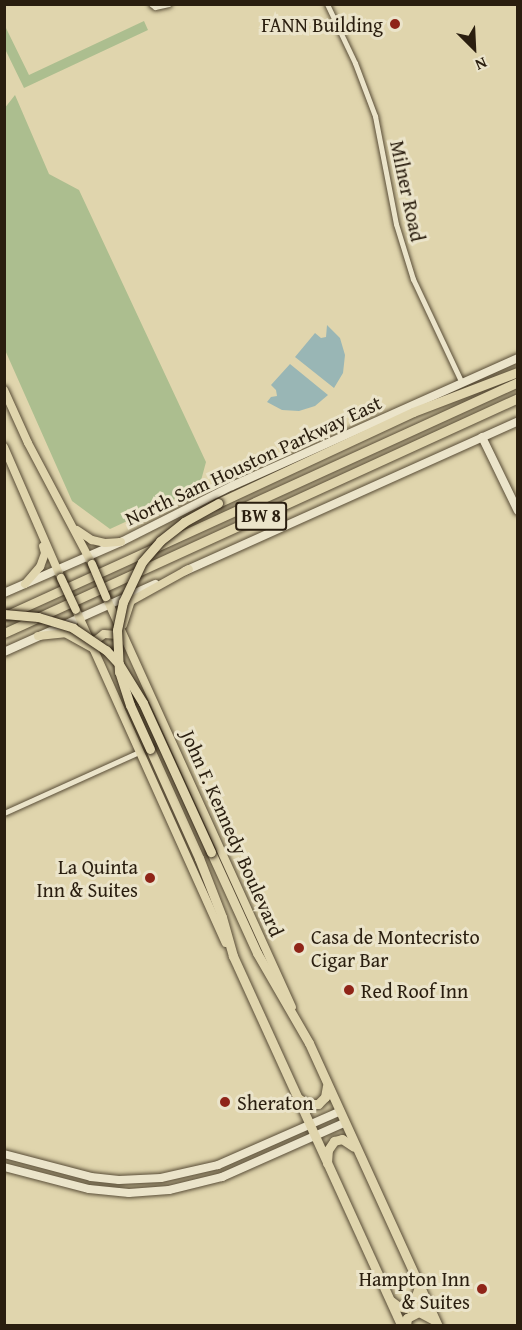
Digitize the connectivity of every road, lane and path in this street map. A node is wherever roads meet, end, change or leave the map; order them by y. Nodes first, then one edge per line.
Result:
1 (169, 4) edge
2 (327, 4) edge
3 (153, 6) edge
4 (518, 358) edge
5 (518, 372) edge
6 (518, 382) edge
7 (462, 383) junction
8 (4, 390) edge
9 (518, 398) edge
10 (518, 421) edge
11 (482, 437) junction
12 (4, 447) edge
13 (518, 511) edge
14 (74, 526) junction
15 (42, 536) junction
16 (121, 542) junction
17 (90, 561) junction
18 (57, 569) junction
19 (189, 569) junction
20 (25, 584) junction
21 (4, 593) edge
22 (108, 600) junction
23 (77, 614) junction
24 (4, 615) edge
25 (4, 633) edge
26 (38, 636) junction
27 (124, 637) junction
28 (94, 650) junction
29 (4, 652) edge
30 (146, 684) junction
31 (139, 752) junction
32 (4, 813) edge
33 (233, 956) junction
34 (309, 1043) junction
35 (327, 1085) junction
36 (296, 1097) junction
37 (339, 1112) junction
38 (344, 1123) junction
39 (309, 1125) junction
40 (314, 1137) junction
41 (357, 1151) junction
42 (4, 1154) edge
43 (21, 1159) junction
44 (218, 1165) junction
45 (4, 1167) edge
46 (328, 1167) junction
47 (16, 1171) junction
48 (222, 1177) junction
49 (118, 1180) junction
50 (117, 1192) junction
51 (419, 1286) junction
52 (387, 1297) junction
53 (437, 1324) edge
54 (404, 1326) edge

1 - 3 street
2 - 7 street, Milner Road
4 - 7 main road, North Sam Houston Parkway East
5 - 33 highway, bridge
6 - 24 highway, North Sam Houston Parkway East / BW 8
7 - 16 main road, North Sam Houston Parkway East
8 - 14 main road, John F. Kennedy Boulevard
9 - 25 highway, BW 8
10 - 11 main road
11 - 13 main road
11 - 19 main road
12 - 15 main road
14 - 16 main road
14 - 17 main road, John F. Kennedy Boulevard
15 - 18 main road
15 - 20 main road
16 - 17 main road, North Sam Houston Parkway East
17 - 18 main road, North Sam Houston Parkway East
17 - 22 main road, John F. Kennedy Boulevard, bridge
18 - 20 main road, North Sam Houston Parkway East
18 - 23 main road, bridge
19 - 22 main road
19 - 27 main road
20 - 21 main road, North Sam Houston Parkway East
22 - 23 main road
22 - 27 main road, John F. Kennedy Boulevard
23 - 26 main road
23 - 28 main road
24 - 34 highway, bridge
26 - 28 main road
26 - 29 main road
27 - 30 main road, John F. Kennedy Boulevard
28 - 30 main road
28 - 31 main road
30 - 34 main road, John F. Kennedy Boulevard
31 - 32 street
31 - 33 main road
33 - 36 highway
34 - 35 highway, John F. Kennedy Boulevard
35 - 36 highway
35 - 37 highway, John F. Kennedy Boulevard
36 - 39 highway
37 - 38 highway, John F. Kennedy Boulevard
37 - 39 main road
38 - 40 main road
38 - 41 highway, John F. Kennedy Boulevard
39 - 40 highway
39 - 44 main road
40 - 46 highway
40 - 48 main road
41 - 46 highway
41 - 51 highway, John F. Kennedy Boulevard
42 - 43 main road
43 - 47 main road
43 - 49 main road
44 - 48 main road
44 - 49 main road
45 - 47 main road
46 - 52 highway
47 - 50 main road
48 - 50 main road
49 - 50 main road
51 - 52 highway
51 - 53 highway, John F. Kennedy Boulevard
52 - 54 highway
53 - 54 highway

